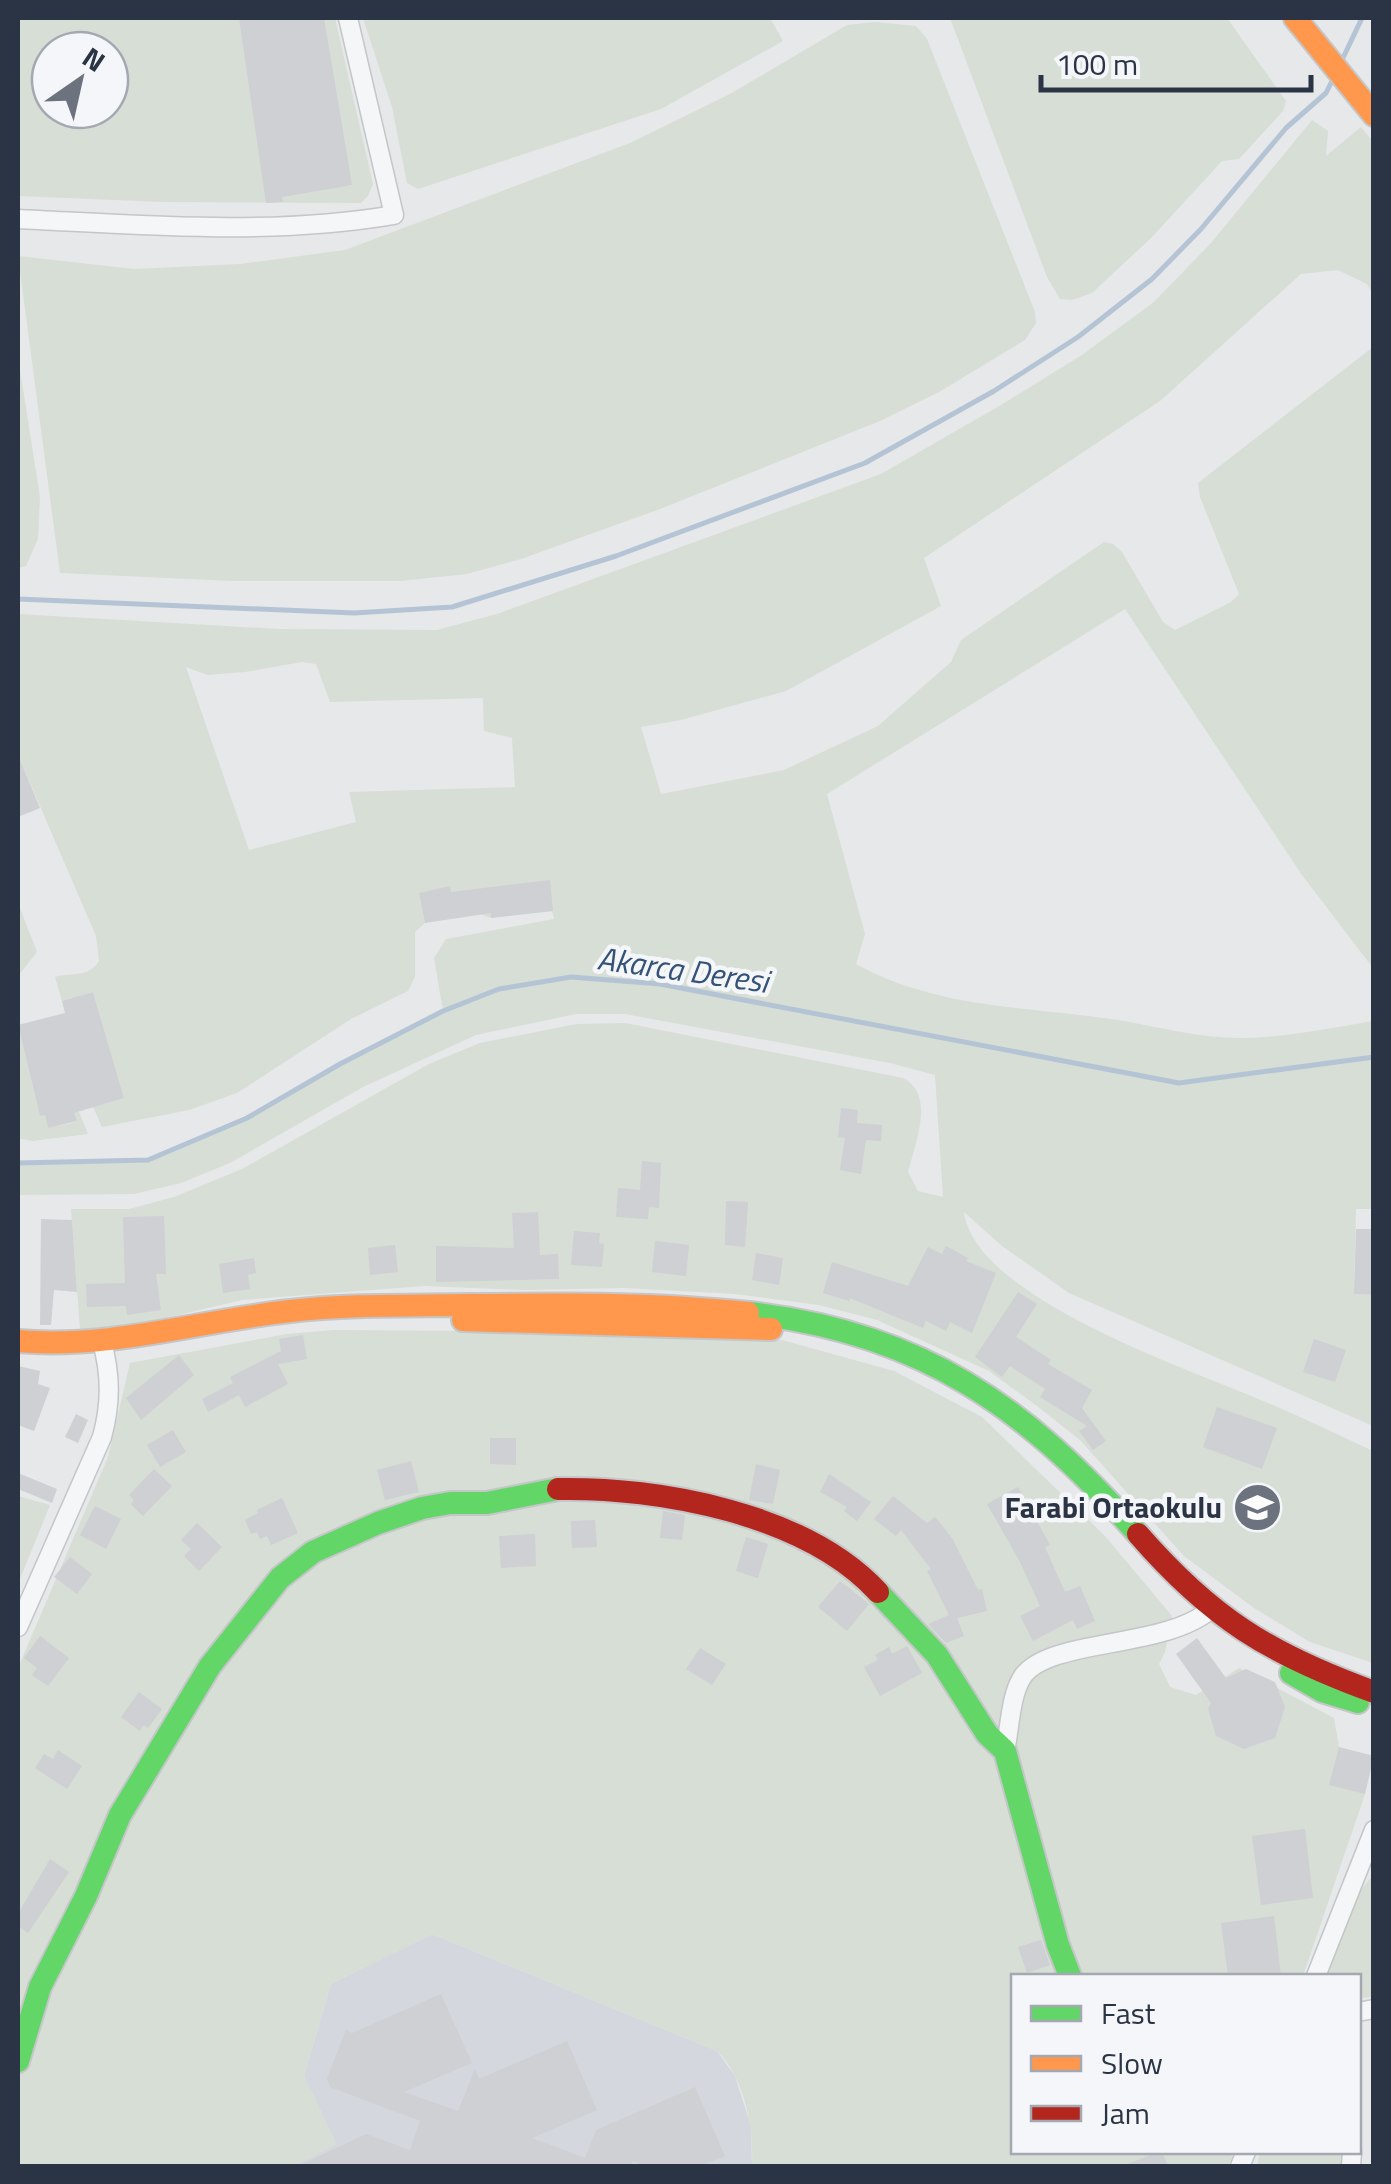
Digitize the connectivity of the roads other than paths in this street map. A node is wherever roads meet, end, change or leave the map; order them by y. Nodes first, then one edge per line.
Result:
1 (348, 18) edge
2 (1295, 18) edge
3 (1374, 114) edge
4 (18, 218) edge
5 (18, 1341) edge
6 (104, 1350) junction
7 (18, 1355) edge
8 (1207, 1612) junction
9 (18, 1627) edge
10 (1374, 1692) edge
11 (1374, 1706) edge
12 (1005, 1752) junction
13 (1374, 1830) edge
14 (1368, 1855) edge
15 (1069, 1974) edge
16 (1317, 1974) edge
17 (18, 2061) edge

1 - 4 street
2 - 3 main road
5 - 6 main road
6 - 7 main road
6 - 8 main road
6 - 9 street
8 - 10 main road
8 - 11 main road
8 - 12 street
12 - 15 main road
12 - 17 main road
13 - 14 street
14 - 16 street

